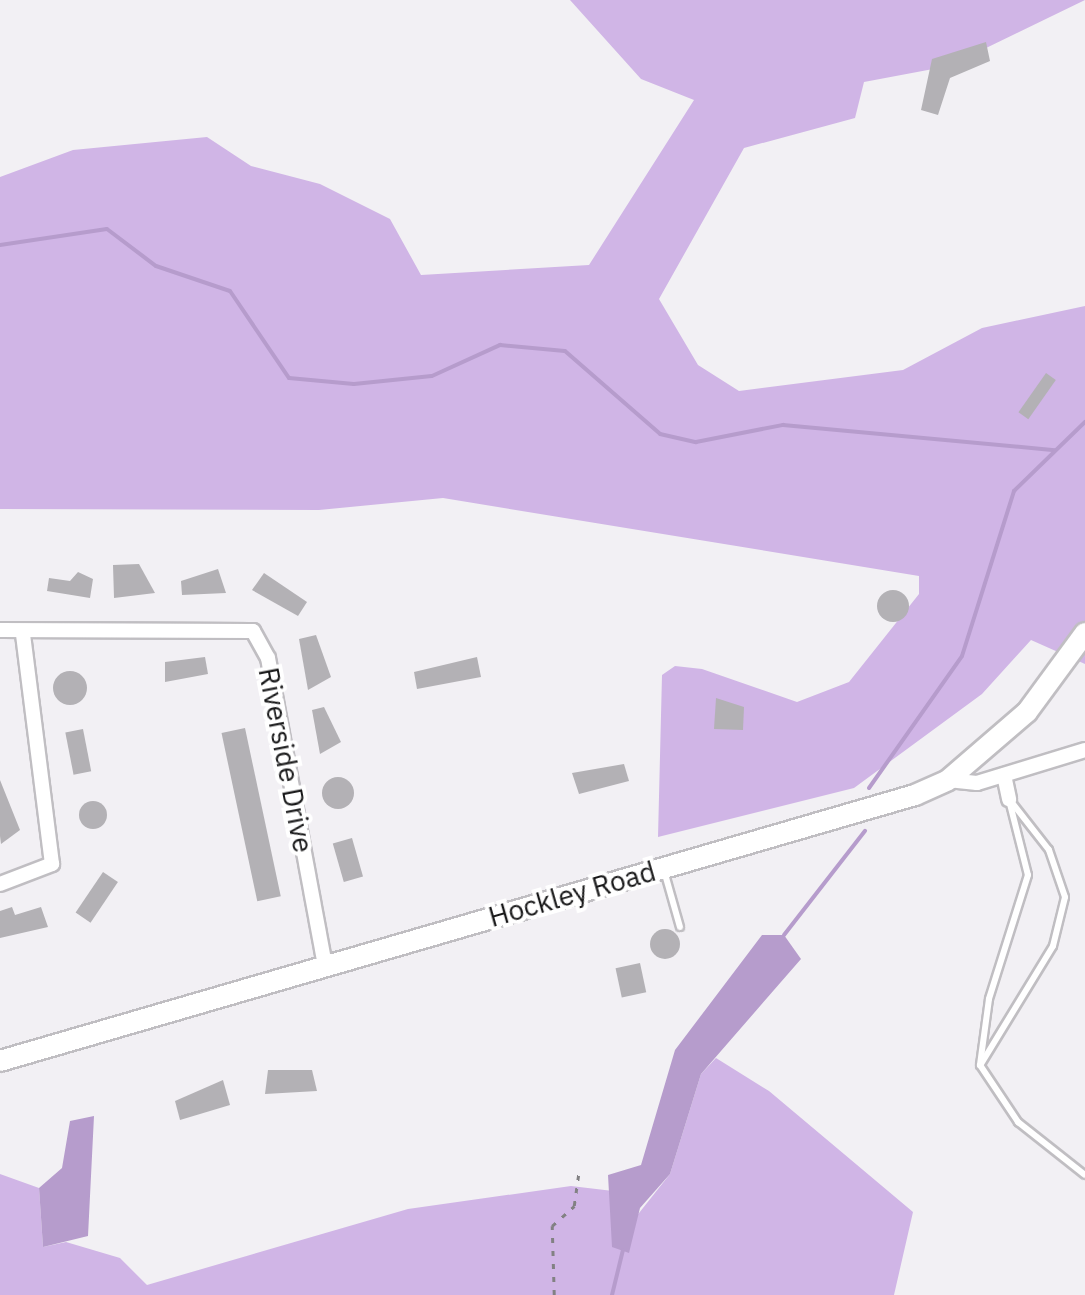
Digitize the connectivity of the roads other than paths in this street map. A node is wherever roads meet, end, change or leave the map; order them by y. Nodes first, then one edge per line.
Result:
1 (0, 630) edge
2 (1085, 633) edge
3 (23, 635) junction
4 (1085, 750) edge
5 (1004, 775) junction
6 (948, 780) junction
7 (1009, 799) junction
8 (663, 868) junction
9 (0, 884) edge
10 (680, 928) dead end
11 (325, 966) junction
12 (0, 1061) edge
13 (980, 1066) junction
14 (1085, 1175) edge

1 - 3 street, Riverside Drive
2 - 6 main road, Hockley Road
3 - 9 street
3 - 11 street, Riverside Drive
4 - 5 street
5 - 6 street
5 - 7 street
6 - 8 main road, Hockley Road
7 - 13 lane
7 - 13 lane
8 - 10 lane
8 - 11 main road, Hockley Road
11 - 12 main road, Hockley Road
13 - 14 lane

